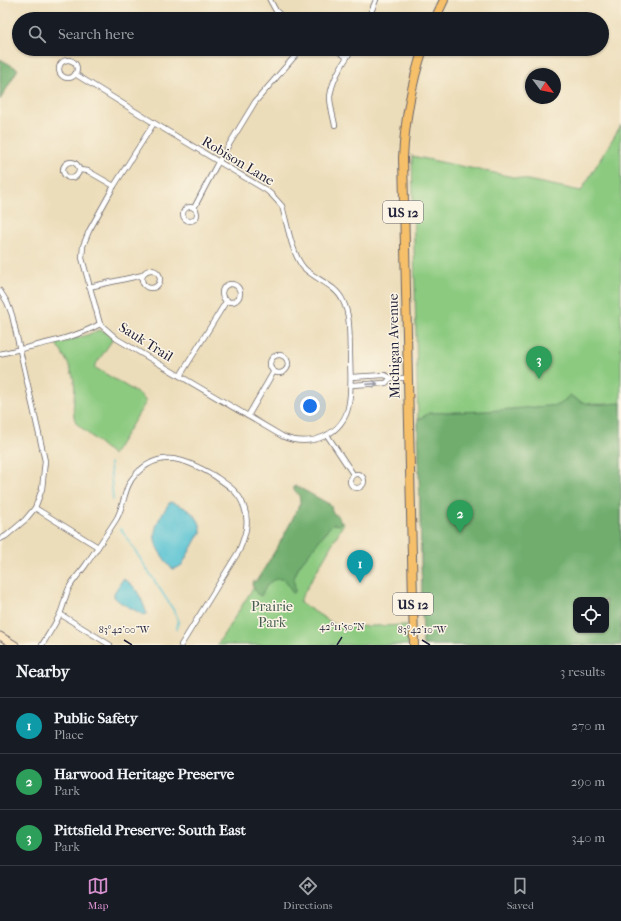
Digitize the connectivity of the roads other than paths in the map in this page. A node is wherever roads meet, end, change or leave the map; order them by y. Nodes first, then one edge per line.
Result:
1 (270, 0) edge
2 (376, 0) edge
3 (444, 0) edge
4 (277, 12) edge
5 (371, 12) edge
6 (438, 12) edge
7 (295, 56) edge
8 (421, 56) edge
9 (347, 57) edge
10 (75, 74) dead end
11 (154, 123) junction
12 (335, 124) dead end
13 (219, 162) junction
14 (79, 170) dead end
15 (114, 186) junction
16 (194, 208) dead end
17 (143, 275) dead end
18 (89, 287) junction
19 (0, 290) edge
20 (227, 300) junction
21 (100, 324) junction
22 (20, 349) junction
23 (0, 354) edge
24 (274, 371) dead end
25 (180, 376) junction
26 (351, 377) junction
27 (392, 378) junction
28 (407, 378) junction
29 (351, 385) junction
30 (248, 416) junction
31 (328, 436) junction
32 (353, 474) dead end
33 (35, 508) junction
34 (0, 539) edge
35 (98, 547) junction
36 (60, 614) junction
37 (0, 636) edge
38 (15, 645) edge
39 (42, 645) edge
40 (110, 645) edge
41 (181, 645) edge
42 (414, 645) edge

1 - 4 street
2 - 5 street
3 - 6 highway
7 - 13 street
8 - 28 highway, Michigan Avenue / US 12
9 - 12 street
10 - 11 street, Robison Lane
11 - 13 street, Robison Lane
11 - 15 street, Sauk Trail
13 - 16 street
13 - 26 street, Robison Lane
14 - 15 street
15 - 18 street, Sauk Trail
17 - 18 street
18 - 21 street, Sauk Trail
19 - 22 street
20 - 20 street
20 - 25 street
21 - 22 street
21 - 25 street, Sauk Trail
22 - 23 street
22 - 33 street
24 - 30 street
25 - 30 street, Sauk Trail
26 - 27 street
26 - 29 street
27 - 28 street
29 -> 27 street
28 - 42 highway, Michigan Avenue / US 12
29 - 31 street
30 - 31 street, Sauk Trail
31 - 32 street
33 - 34 street
33 - 35 street
35 - 36 street
35 - 41 street
36 - 39 street
36 - 40 street
37 - 38 main road

